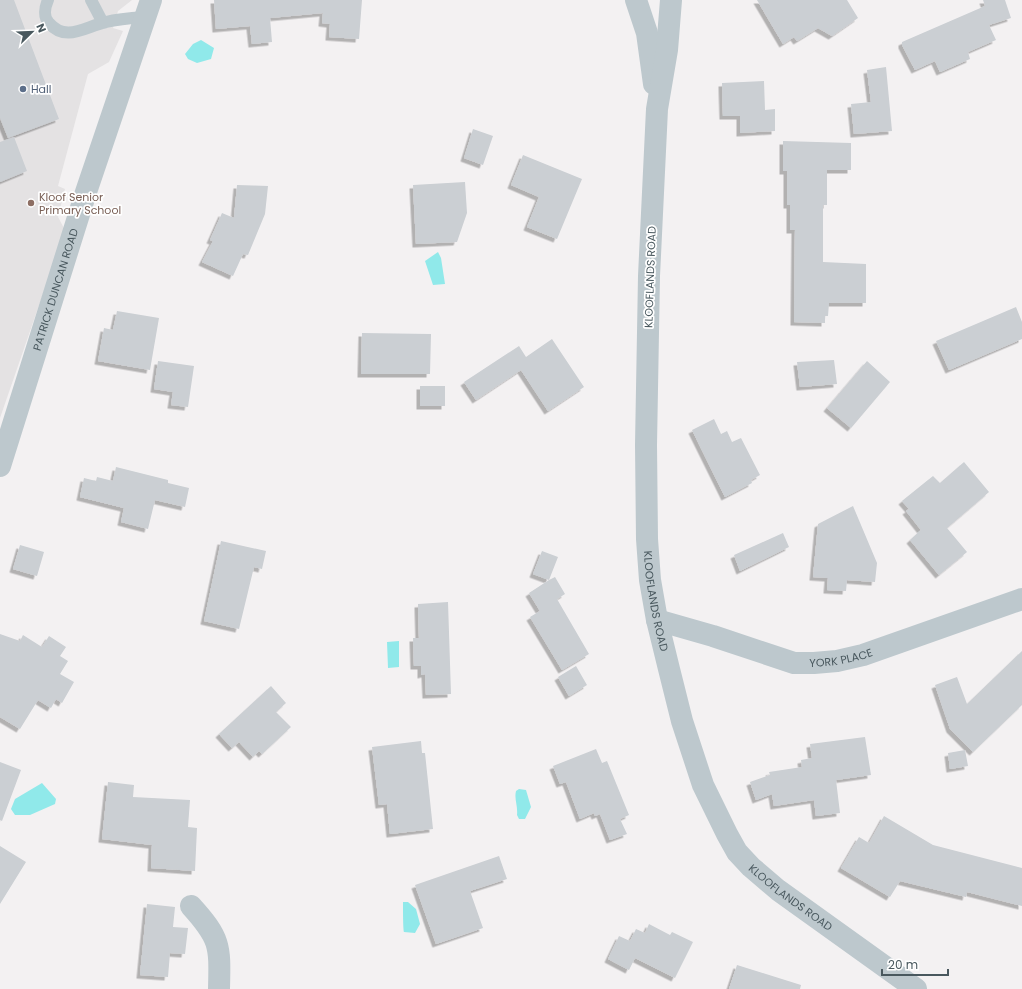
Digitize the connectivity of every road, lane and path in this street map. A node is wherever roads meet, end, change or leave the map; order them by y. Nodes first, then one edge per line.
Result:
1 (48, 0) edge
2 (91, 0) edge
3 (636, 0) edge
4 (671, 0) edge
5 (149, 8) edge
6 (103, 23) junction
7 (657, 110) junction
8 (0, 466) edge
9 (1022, 599) edge
10 (657, 620) junction
11 (191, 906) dead end
12 (219, 989) edge
13 (916, 989) edge

1 - 6 lane
2 - 6 lane
3 - 7 street, KLOOFLANDS ROAD
4 - 7 street, KLOOFLANDS ROAD
5 - 6 lane
5 - 8 street, PATRICK DUNCAN ROAD
7 - 10 street, KLOOFLANDS ROAD
9 - 10 street, YORK PLACE
10 - 13 street, KLOOFLANDS ROAD
11 - 12 street

